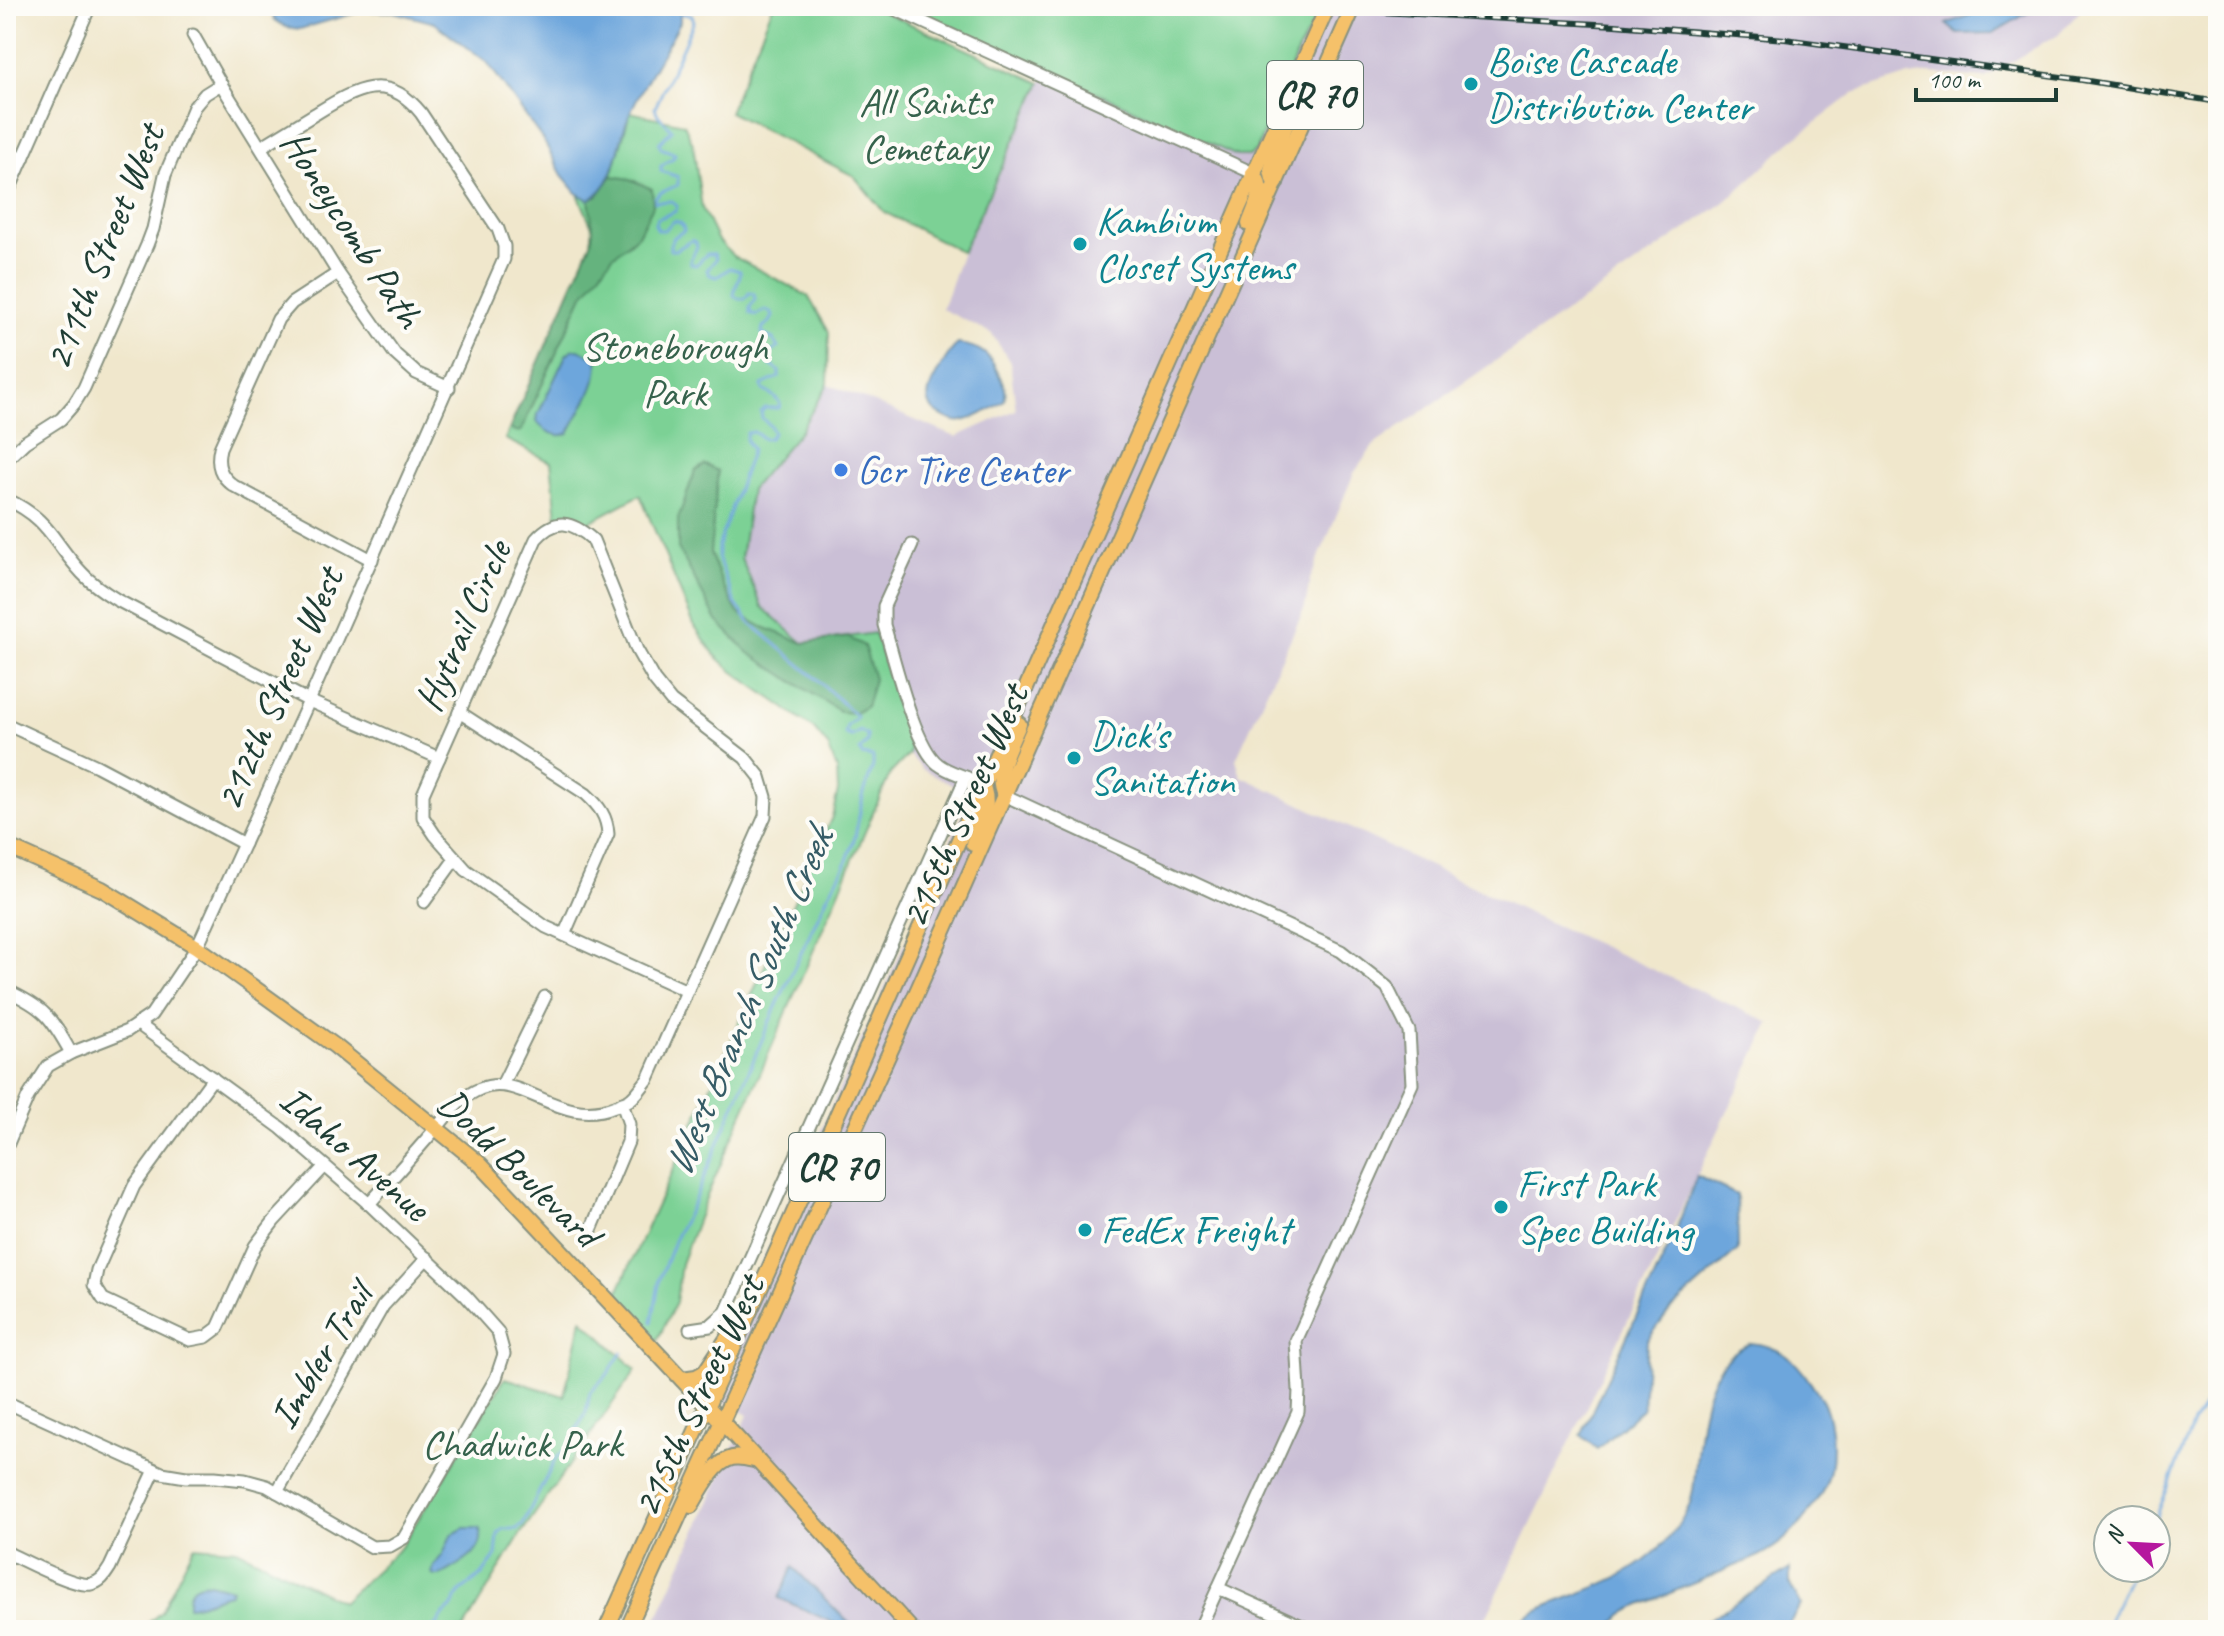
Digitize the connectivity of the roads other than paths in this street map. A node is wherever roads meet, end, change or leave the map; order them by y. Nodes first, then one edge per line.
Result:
1 (90, 6) edge
2 (888, 6) edge
3 (1328, 6) edge
4 (1354, 6) edge
5 (193, 35) dead end
6 (1301, 67) junction
7 (221, 84) junction
8 (261, 147) junction
9 (6, 150) edge
10 (23, 159) junction
11 (1253, 173) junction
12 (1276, 183) junction
13 (6, 197) edge
14 (338, 273) junction
15 (1221, 307) junction
16 (449, 388) junction
17 (6, 460) edge
18 (6, 499) edge
19 (912, 545) dead end
20 (372, 560) junction
21 (1033, 670) junction
22 (309, 701) junction
23 (459, 712) junction
24 (6, 724) edge
25 (439, 758) junction
26 (966, 777) junction
27 (982, 785) junction
28 (1004, 795) junction
29 (244, 844) junction
30 (6, 846) edge
31 (455, 859) junction
32 (424, 902) dead end
33 (952, 913) junction
34 (564, 935) junction
35 (197, 947) junction
36 (6, 990) edge
37 (687, 991) junction
38 (545, 997) dead end
39 (138, 1024) junction
40 (71, 1053) junction
41 (213, 1078) junction
42 (502, 1085) junction
43 (622, 1103) junction
44 (436, 1128) junction
45 (6, 1148) edge
46 (325, 1166) junction
47 (369, 1204) junction
48 (591, 1230) dead end
49 (427, 1258) junction
50 (769, 1269) junction
51 (690, 1329) dead end
52 (682, 1379) junction
53 (6, 1402) edge
54 (707, 1406) junction
55 (722, 1421) junction
56 (758, 1461) junction
57 (155, 1470) junction
58 (277, 1492) junction
59 (664, 1547) junction
60 (6, 1552) edge
61 (1218, 1588) junction
62 (606, 1630) edge
63 (627, 1630) edge
64 (912, 1630) edge
65 (1199, 1630) edge
66 (1311, 1630) edge

1 - 10 street
2 - 11 street
3 - 6 main road, 215th Street West / CR 70
4 - 12 main road, 215th Street West / CR 70
5 - 7 street, Honeycomb Path
6 - 11 main road, 215th Street West / CR 70
6 - 12 main road
7 - 8 street, Honeycomb Path
7 - 17 street, 211th Street West
8 - 14 street, Honeycomb Path
8 - 16 street, 212th Street West
9 - 10 street
10 - 13 street
11 - 15 main road
11 - 21 main road, 215th Street West / CR 70
12 - 15 main road, 215th Street West / CR 70
14 - 16 street, Honeycomb Path
14 - 20 street
15 - 28 main road, 215th Street West / CR 70
16 - 20 street, 212th Street West
18 - 22 street
19 - 26 street
20 - 22 street, 212th Street West
21 - 27 main road, 215th Street West / CR 70
21 - 28 main road
22 - 25 street
22 - 29 street, 212th Street West
23 - 25 street, Hytrail Circle
23 - 34 street
23 - 37 street, Hytrail Circle
24 - 29 street
25 - 31 street, Hytrail Circle
26 - 27 street
26 - 51 street, 215th Street West
27 - 33 main road
27 - 50 main road, 215th Street West / CR 70
28 - 33 main road, 215th Street West / CR 70
28 - 61 street
29 - 35 street, 212th Street West
30 - 35 main road, Dodd Boulevard
31 - 32 street
31 - 34 street, Hytrail Circle
33 - 55 main road, 215th Street West / CR 70
34 - 37 street, Hytrail Circle
35 - 39 street, 212th Street West
35 - 44 main road, Dodd Boulevard
36 - 40 street
37 - 43 street, Hytrail Circle
38 - 42 street
39 - 40 street, 212th Street West
39 - 41 street, Idaho Avenue
40 - 45 street, 212th Street West
41 - 46 street, Idaho Avenue
41 - 46 street
42 - 43 street
42 - 44 street
43 - 48 street
44 - 47 street
44 - 52 main road, Dodd Boulevard
46 - 47 street, Idaho Avenue
47 - 49 street, Idaho Avenue
49 - 58 street, Imbler Trail
49 - 58 street, Idaho Avenue
50 - 52 main road
50 - 54 main road, 215th Street West / CR 70
52 - 54 main road, Dodd Boulevard
53 - 57 street
54 - 55 main road, Dodd Boulevard
54 - 62 main road, 215th Street West / CR 70
55 - 56 main road, Dodd Boulevard
55 - 59 main road, 215th Street West / CR 70
56 - 59 main road
56 - 64 main road, Dodd Boulevard
57 - 58 street
57 - 60 street
59 - 63 main road, 215th Street West / CR 70
61 - 65 street
61 - 66 street

